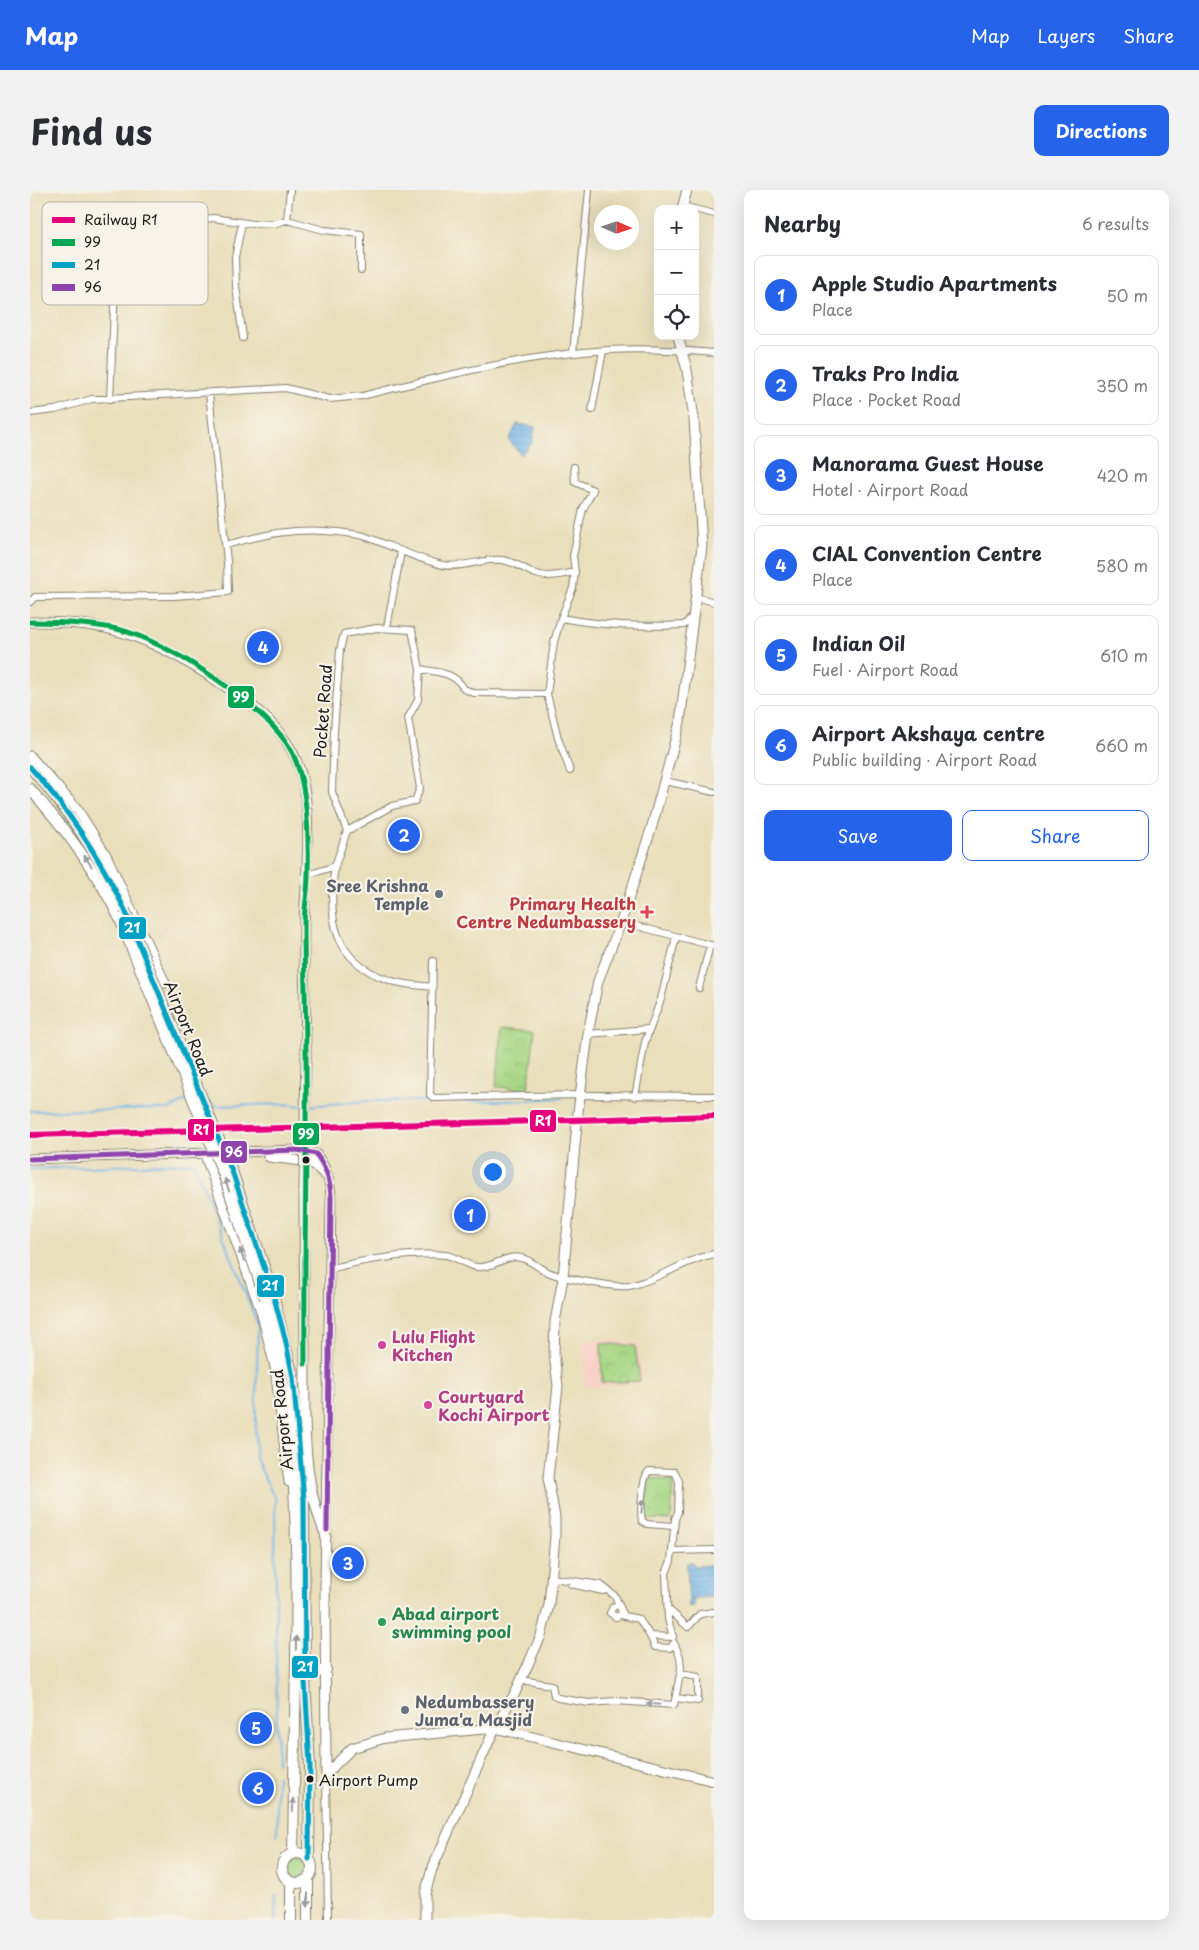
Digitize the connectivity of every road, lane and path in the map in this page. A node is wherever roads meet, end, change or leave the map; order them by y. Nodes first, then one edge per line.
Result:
1 (290, 190) edge
2 (589, 190) edge
3 (687, 190) edge
4 (683, 205) edge
5 (699, 211) edge
6 (714, 214) edge
7 (208, 219) edge
8 (287, 220) junction
9 (242, 223) junction
10 (361, 270) dead end
11 (114, 305) edge
12 (242, 338) dead end
13 (679, 340) edge
14 (603, 350) junction
15 (683, 350) junction
16 (573, 353) junction
17 (714, 353) edge
18 (209, 393) junction
19 (110, 399) junction
20 (592, 410) dead end
21 (30, 413) edge
22 (574, 467) dead end
23 (226, 545) junction
24 (401, 552) junction
25 (575, 572) junction
26 (696, 598) junction
27 (30, 602) edge
28 (714, 602) edge
29 (694, 615) junction
30 (561, 618) junction
31 (30, 622) edge
32 (387, 627) junction
33 (420, 669) junction
34 (547, 694) junction
35 (30, 756) edge
36 (30, 767) edge
37 (570, 771) dead end
38 (665, 781) junction
39 (30, 789) edge
40 (714, 792) edge
41 (347, 831) junction
42 (335, 866) junction
43 (308, 875) junction
44 (123, 915) junction
45 (621, 922) junction
46 (676, 937) junction
47 (712, 945) edge
48 (433, 962) dead end
49 (165, 983) dead end
50 (431, 987) junction
51 (699, 988) dead end
52 (648, 1029) junction
53 (588, 1034) junction
54 (580, 1095) junction
55 (714, 1096) edge
56 (635, 1097) junction
57 (277, 1154) junction
58 (205, 1155) junction
59 (30, 1159) edge
60 (210, 1165) junction
61 (330, 1181) junction
62 (714, 1254) edge
63 (330, 1269) junction
64 (563, 1278) junction
65 (296, 1460) junction
66 (296, 1525) junction
67 (674, 1526) junction
68 (327, 1538) junction
69 (714, 1550) edge
70 (672, 1551) junction
71 (552, 1578) junction
72 (619, 1604) junction
73 (668, 1609) junction
74 (714, 1612) edge
75 (622, 1614) junction
76 (650, 1636) junction
77 (673, 1636) junction
78 (674, 1645) junction
79 (326, 1670) junction
80 (681, 1674) junction
81 (521, 1680) junction
82 (305, 1681) junction
83 (676, 1698) junction
84 (495, 1728) junction
85 (326, 1774) junction
86 (714, 1781) edge
87 (293, 1854) junction
88 (309, 1858) junction
89 (308, 1879) junction
90 (291, 1882) junction
91 (291, 1920) edge
92 (308, 1920) edge
93 (328, 1920) edge
94 (425, 1920) edge

1 - 8 street
2 - 16 street
3 - 4 street
5 - 6 street
7 - 9 street
8 - 9 street
8 - 10 street
9 - 12 street
11 - 19 street
13 - 15 street
14 - 15 street
14 - 16 street
14 - 20 street
15 - 17 street
15 - 26 street
16 - 18 street
18 - 19 street
18 - 23 street
19 - 21 street
22 - 25 street
23 - 24 street
23 - 27 street
24 - 25 street
24 - 32 street
25 - 30 street
26 - 28 street
26 - 29 street
29 - 30 street
29 - 38 street
30 - 34 street
31 - 43 street
32 - 33 street, Pocket Road
32 - 41 street, Pocket Road
33 - 34 street
33 - 41 street
34 - 37 street
35 - 49 street
36 - 44 main road, Airport Road
38 - 40 street
38 - 45 street
44 -> 39 main road, Airport Road
41 - 42 street
42 - 43 street
42 - 50 street
43 - 68 street, bridge
44 - 65 main road, Airport Road, bridge
45 - 46 street
45 - 53 street
46 - 47 street
46 - 52 street
47 - 51 street
48 - 50 street
50 - 54 street
52 - 53 street
52 - 56 street
53 - 54 street
54 - 56 street
54 - 64 street
55 - 56 street
57 - 58 street
57 - 60 street
57 - 61 street
57 - 61 street
58 - 59 street
58 - 60 street
66 -> 60 street
61 - 63 street
62 - 64 street
63 - 64 street
63 - 68 street
64 - 71 street
65 - 66 main road, Airport Road
65 - 82 main road, Airport Road
87 -> 66 main road, Airport Road
67 -> 67 street
67 - 70 street
68 - 79 street
69 - 70 street
70 - 73 street
71 - 72 street
71 - 81 street
72 - 75 street
72 - 75 street
73 - 74 street
73 - 77 street
75 - 76 street
76 - 77 street
76 - 78 street
77 - 78 street
78 - 80 street
79 - 82 main road
79 - 85 street
80 - 83 street
80 - 83 street
83 -> 81 street
81 - 84 street
82 - 88 main road, Airport Road
84 - 85 street
84 - 86 street
84 - 94 street
85 - 93 street
87 - 88 main road
87 - 90 main road
88 - 89 main road
89 - 90 main road
89 -> 92 main road
90 - 91 main road

